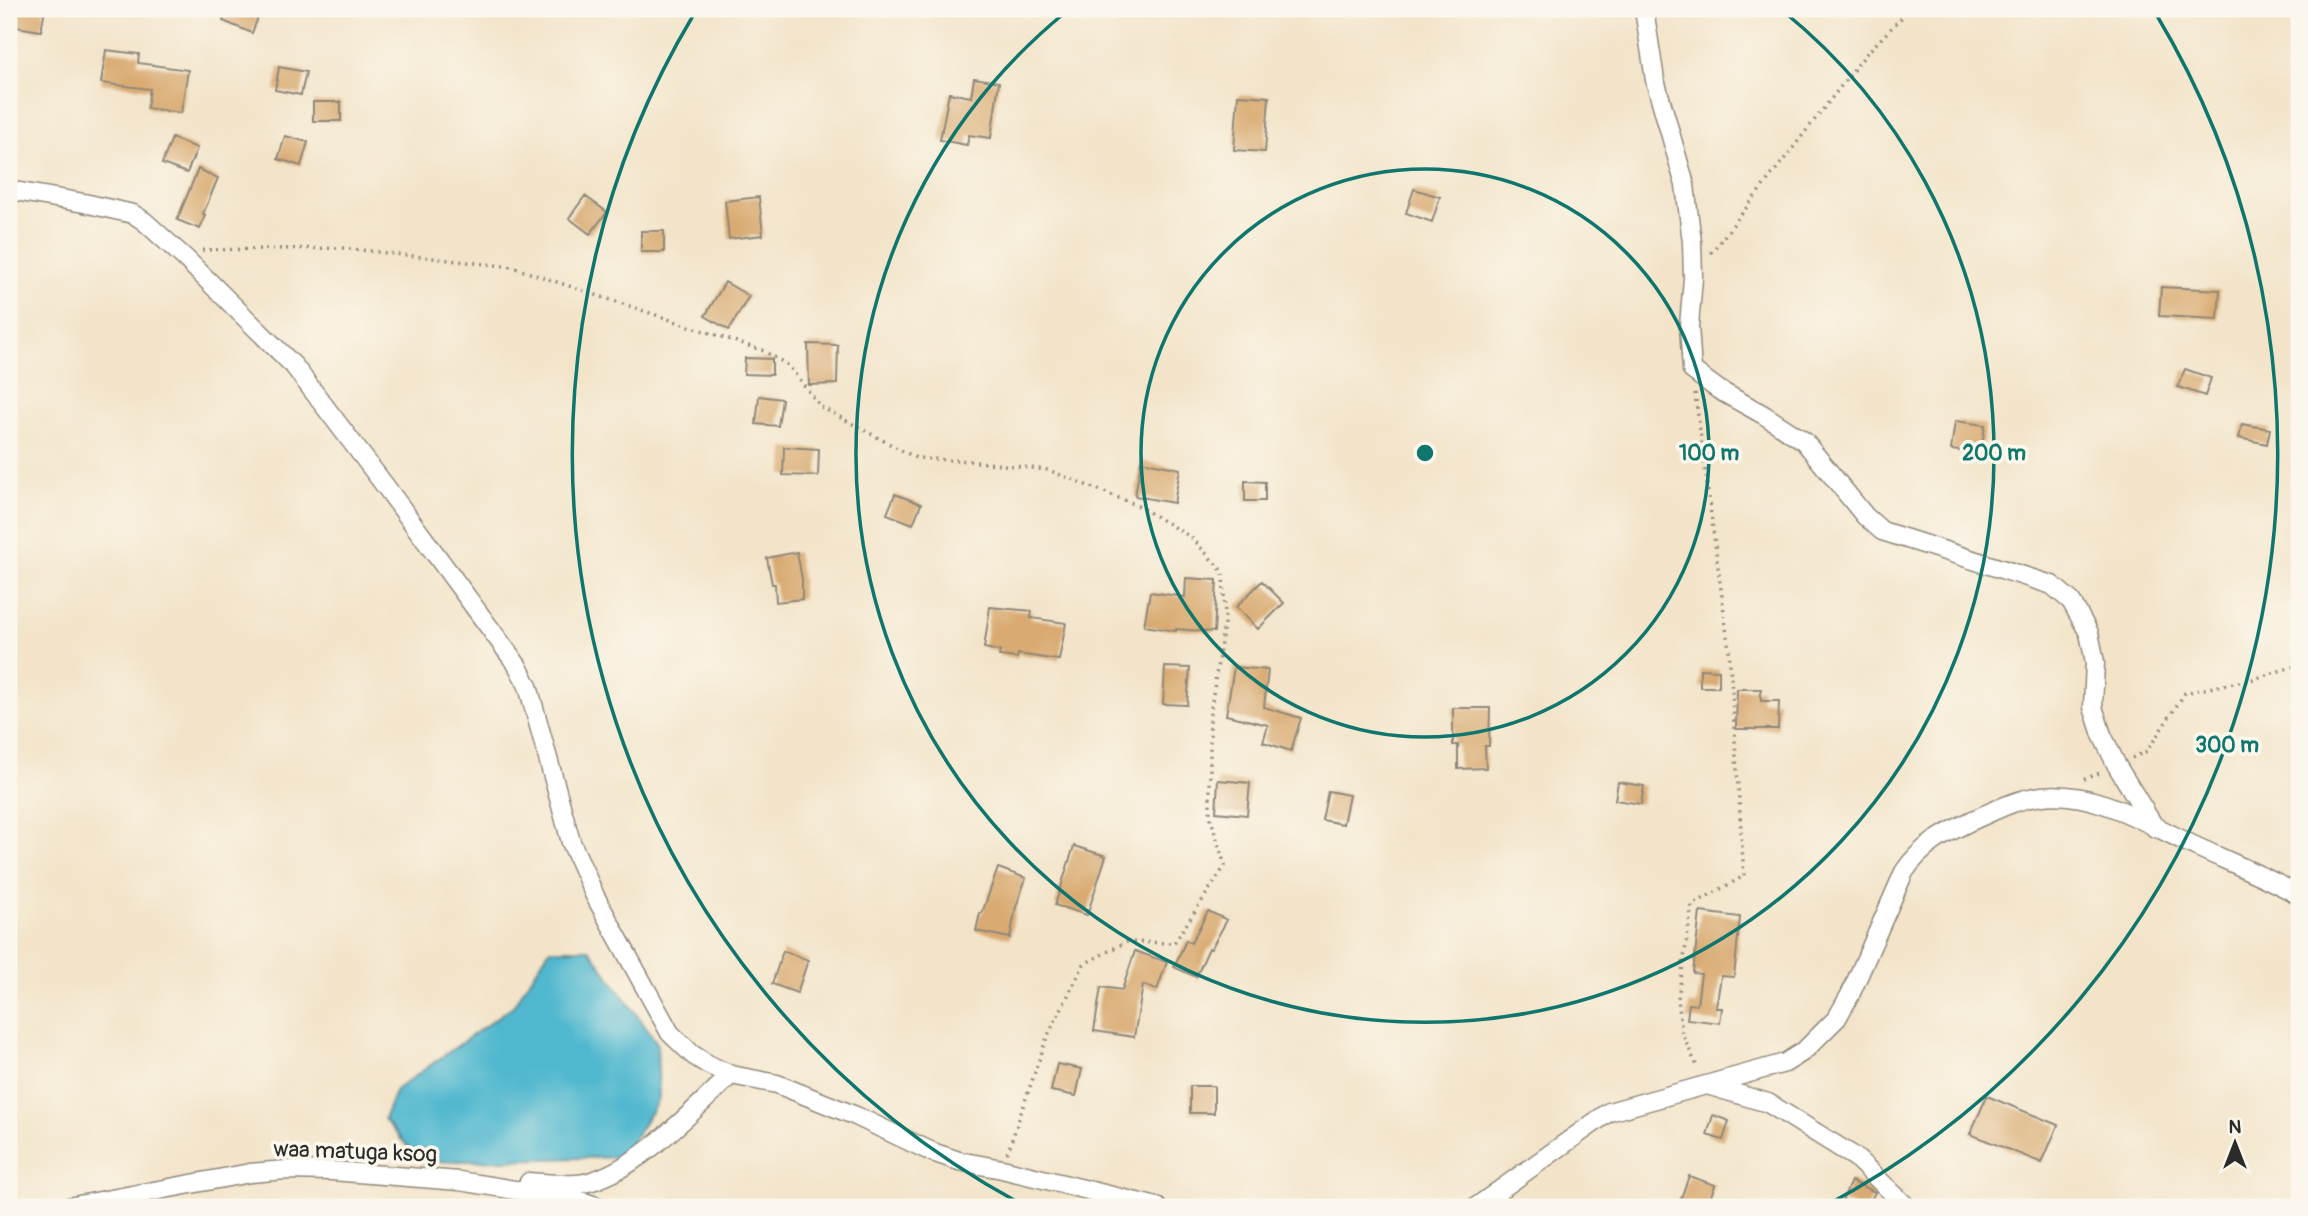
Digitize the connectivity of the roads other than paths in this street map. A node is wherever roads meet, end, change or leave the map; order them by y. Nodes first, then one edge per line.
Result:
1 (1644, 9) edge
2 (9, 190) edge
3 (2155, 828) junction
4 (2299, 895) edge
5 (731, 1075) junction
6 (1707, 1085) junction
7 (459, 1181) junction
8 (68, 1207) edge
9 (599, 1207) edge
10 (1157, 1207) edge
11 (1476, 1207) edge
12 (1907, 1207) edge

1 - 3 street
2 - 5 street
3 - 4 street
3 - 6 street
5 - 7 street
5 - 10 street
6 - 11 street
6 - 12 street
7 - 8 street, waa matuga ksog
7 - 9 street, waa matuga ksog

